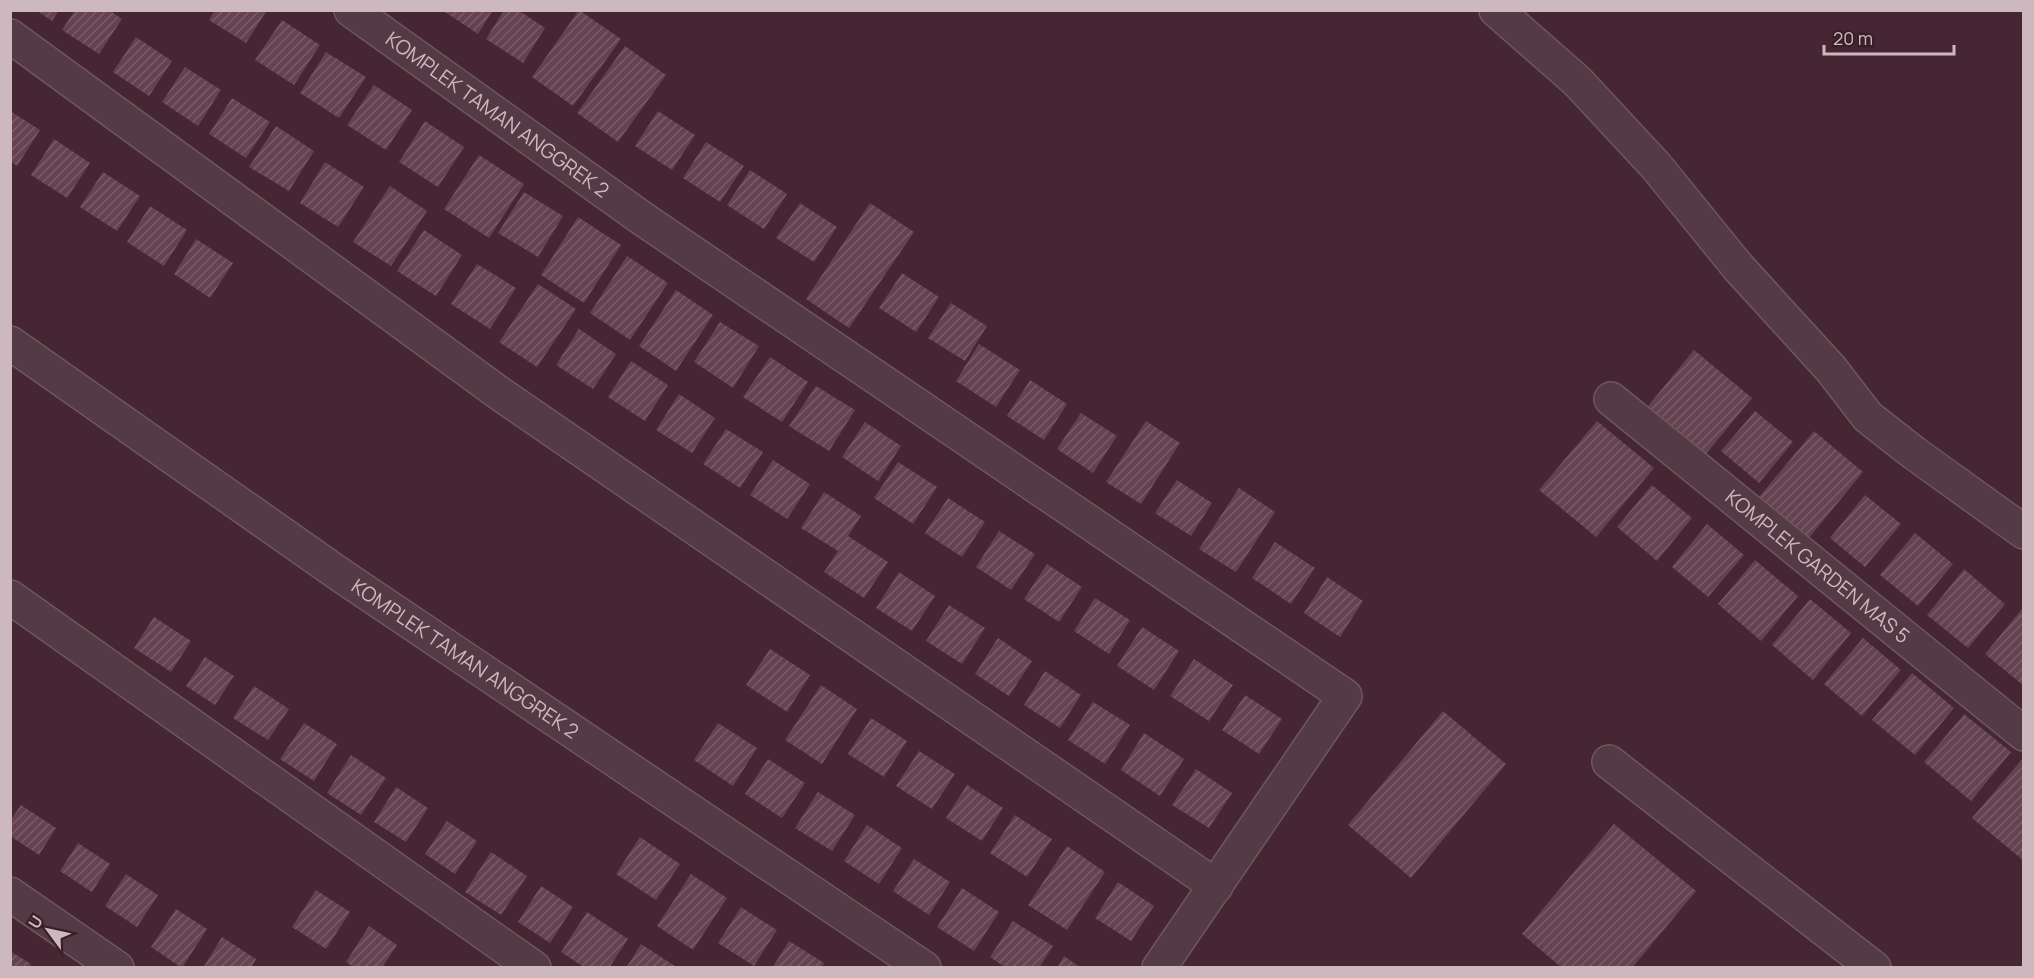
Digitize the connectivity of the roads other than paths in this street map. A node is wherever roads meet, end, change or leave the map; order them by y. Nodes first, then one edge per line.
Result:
1 (351, 10) edge
2 (1496, 10) edge
3 (10, 36) edge
4 (10, 343) edge
5 (1611, 399) dead end
6 (2024, 532) edge
7 (10, 597) edge
8 (2024, 734) edge
9 (1609, 762) dead end
10 (1216, 886) junction
11 (10, 894) edge
12 (117, 968) edge
13 (534, 968) edge
14 (924, 968) edge
15 (1159, 968) edge
16 (1874, 968) edge

1 - 10 street, KOMPLEK TAMAN ANGGREK 2
2 - 6 street
3 - 10 street
4 - 14 street, KOMPLEK TAMAN ANGGREK 2
5 - 8 street, KOMPLEK GARDEN MAS 5
7 - 13 street
9 - 16 street
10 - 15 street
11 - 12 street

